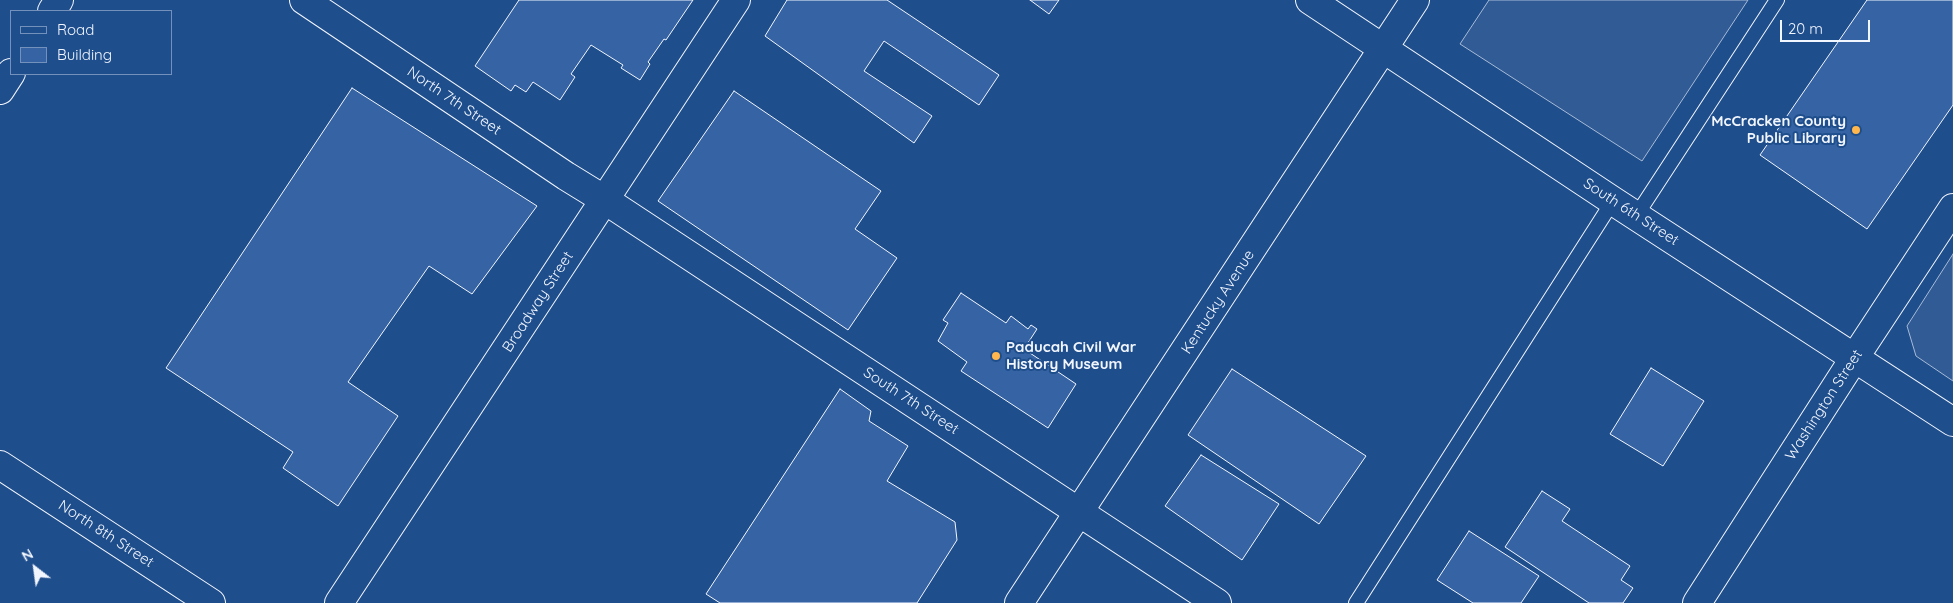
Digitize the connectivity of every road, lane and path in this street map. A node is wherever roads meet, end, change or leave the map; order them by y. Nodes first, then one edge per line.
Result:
1 (304, 0) edge
2 (736, 0) edge
3 (1310, 0) edge
4 (1415, 0) edge
5 (1777, 0) edge
6 (1383, 50) junction
7 (10, 75) edge
8 (0, 90) edge
9 (606, 200) junction
10 (1613, 201) junction
11 (1953, 208) edge
12 (1636, 216) junction
13 (1855, 357) junction
14 (1953, 422) edge
15 (0, 465) edge
16 (1079, 512) junction
17 (211, 603) edge
18 (339, 603) edge
19 (1019, 603) edge
20 (1217, 603) edge
21 (1356, 603) edge
22 (1698, 603) edge

1 - 9 street, North 7th Street
2 - 9 street, Broadway Street
3 - 6 street, South 6th Street
4 - 6 street, Kentucky Avenue
5 - 12 lane
6 - 10 street, South 6th Street
6 - 16 street, Kentucky Avenue
7 - 8 street
9 - 16 street, South 7th Street
9 - 18 street, Broadway Street
10 - 12 street, South 6th Street
10 - 21 lane
11 - 13 street, Washington Street
12 - 13 street, South 6th Street
13 - 14 street, South 6th Street
13 - 22 street, Washington Street
15 - 17 street, North 8th Street
16 - 19 street, Kentucky Avenue
16 - 20 street, South 7th Street

